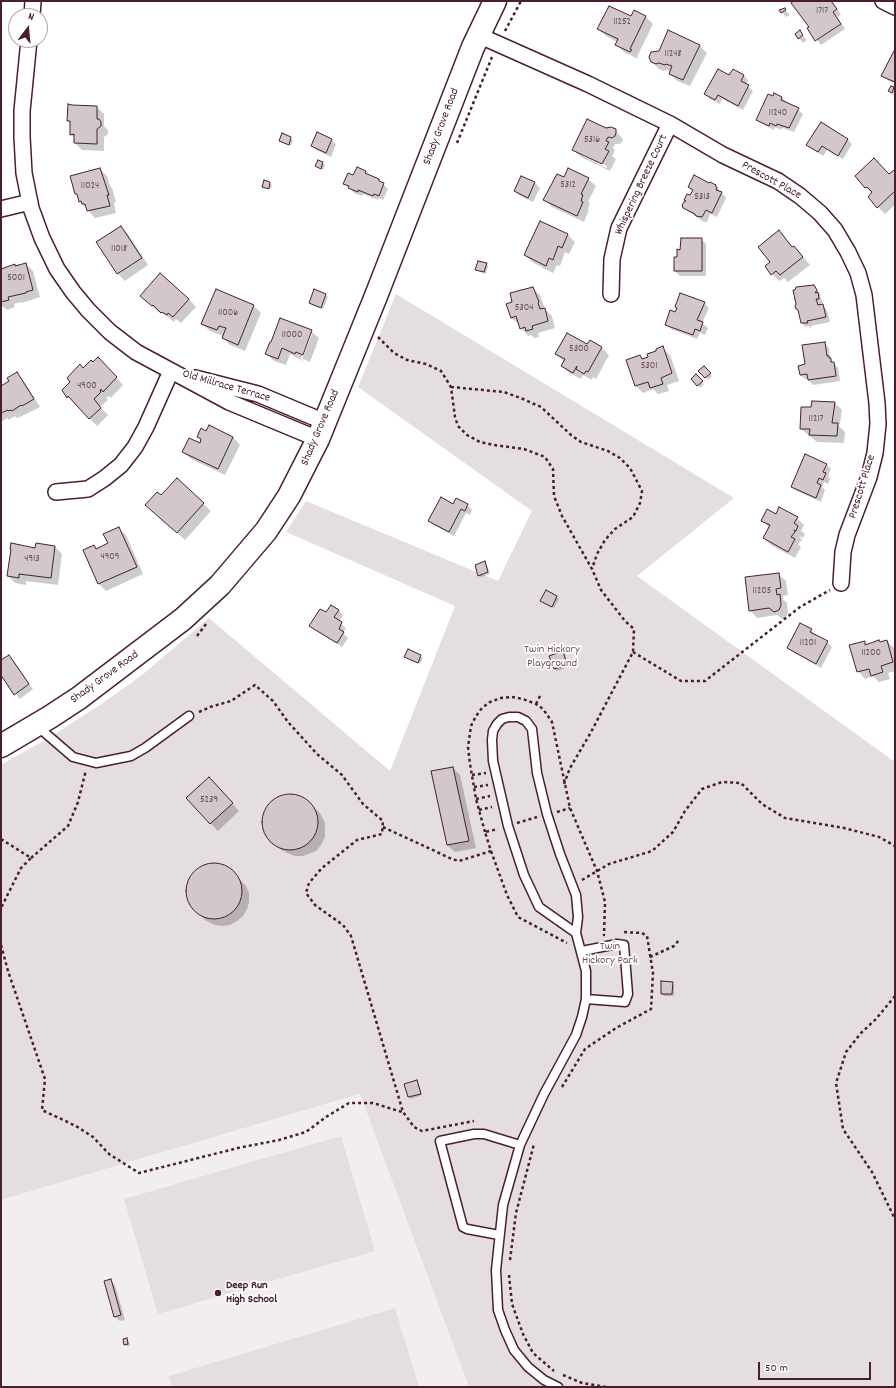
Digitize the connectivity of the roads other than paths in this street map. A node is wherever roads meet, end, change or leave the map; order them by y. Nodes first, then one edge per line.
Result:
1 (495, 1) edge
2 (884, 1) edge
3 (895, 7) edge
4 (478, 35) junction
5 (28, 48) edge
6 (670, 124) junction
7 (30, 202) junction
8 (1, 209) edge
9 (611, 294) dead end
10 (171, 371) junction
11 (321, 431) junction
12 (56, 492) dead end
13 (841, 583) dead end
14 (189, 716) road end
15 (36, 725) junction
16 (1, 746) edge
17 (576, 933) junction
18 (582, 951) junction
19 (586, 999) junction
20 (520, 1145) junction
21 (499, 1235) junction
22 (558, 1387) edge

1 - 4 main road, Shady Grove Road
2 - 3 street
4 - 6 street, Prescott Place
4 - 11 main road, Shady Grove Road
5 - 7 street, Old Millrace Terrace
6 - 9 street, Whispering Breeze Court
6 - 13 street, Prescott Place
7 - 8 street
7 - 10 street, Old Millrace Terrace
10 - 11 street, Old Millrace Terrace
10 - 12 street
11 - 15 main road, Shady Grove Road
14 - 15 lane
15 - 16 main road, Shady Grove Road
17 - 17 lane
17 - 18 lane
18 - 19 lane
18 - 19 lane
19 - 20 lane
20 - 21 lane
20 - 21 lane
21 - 22 lane

